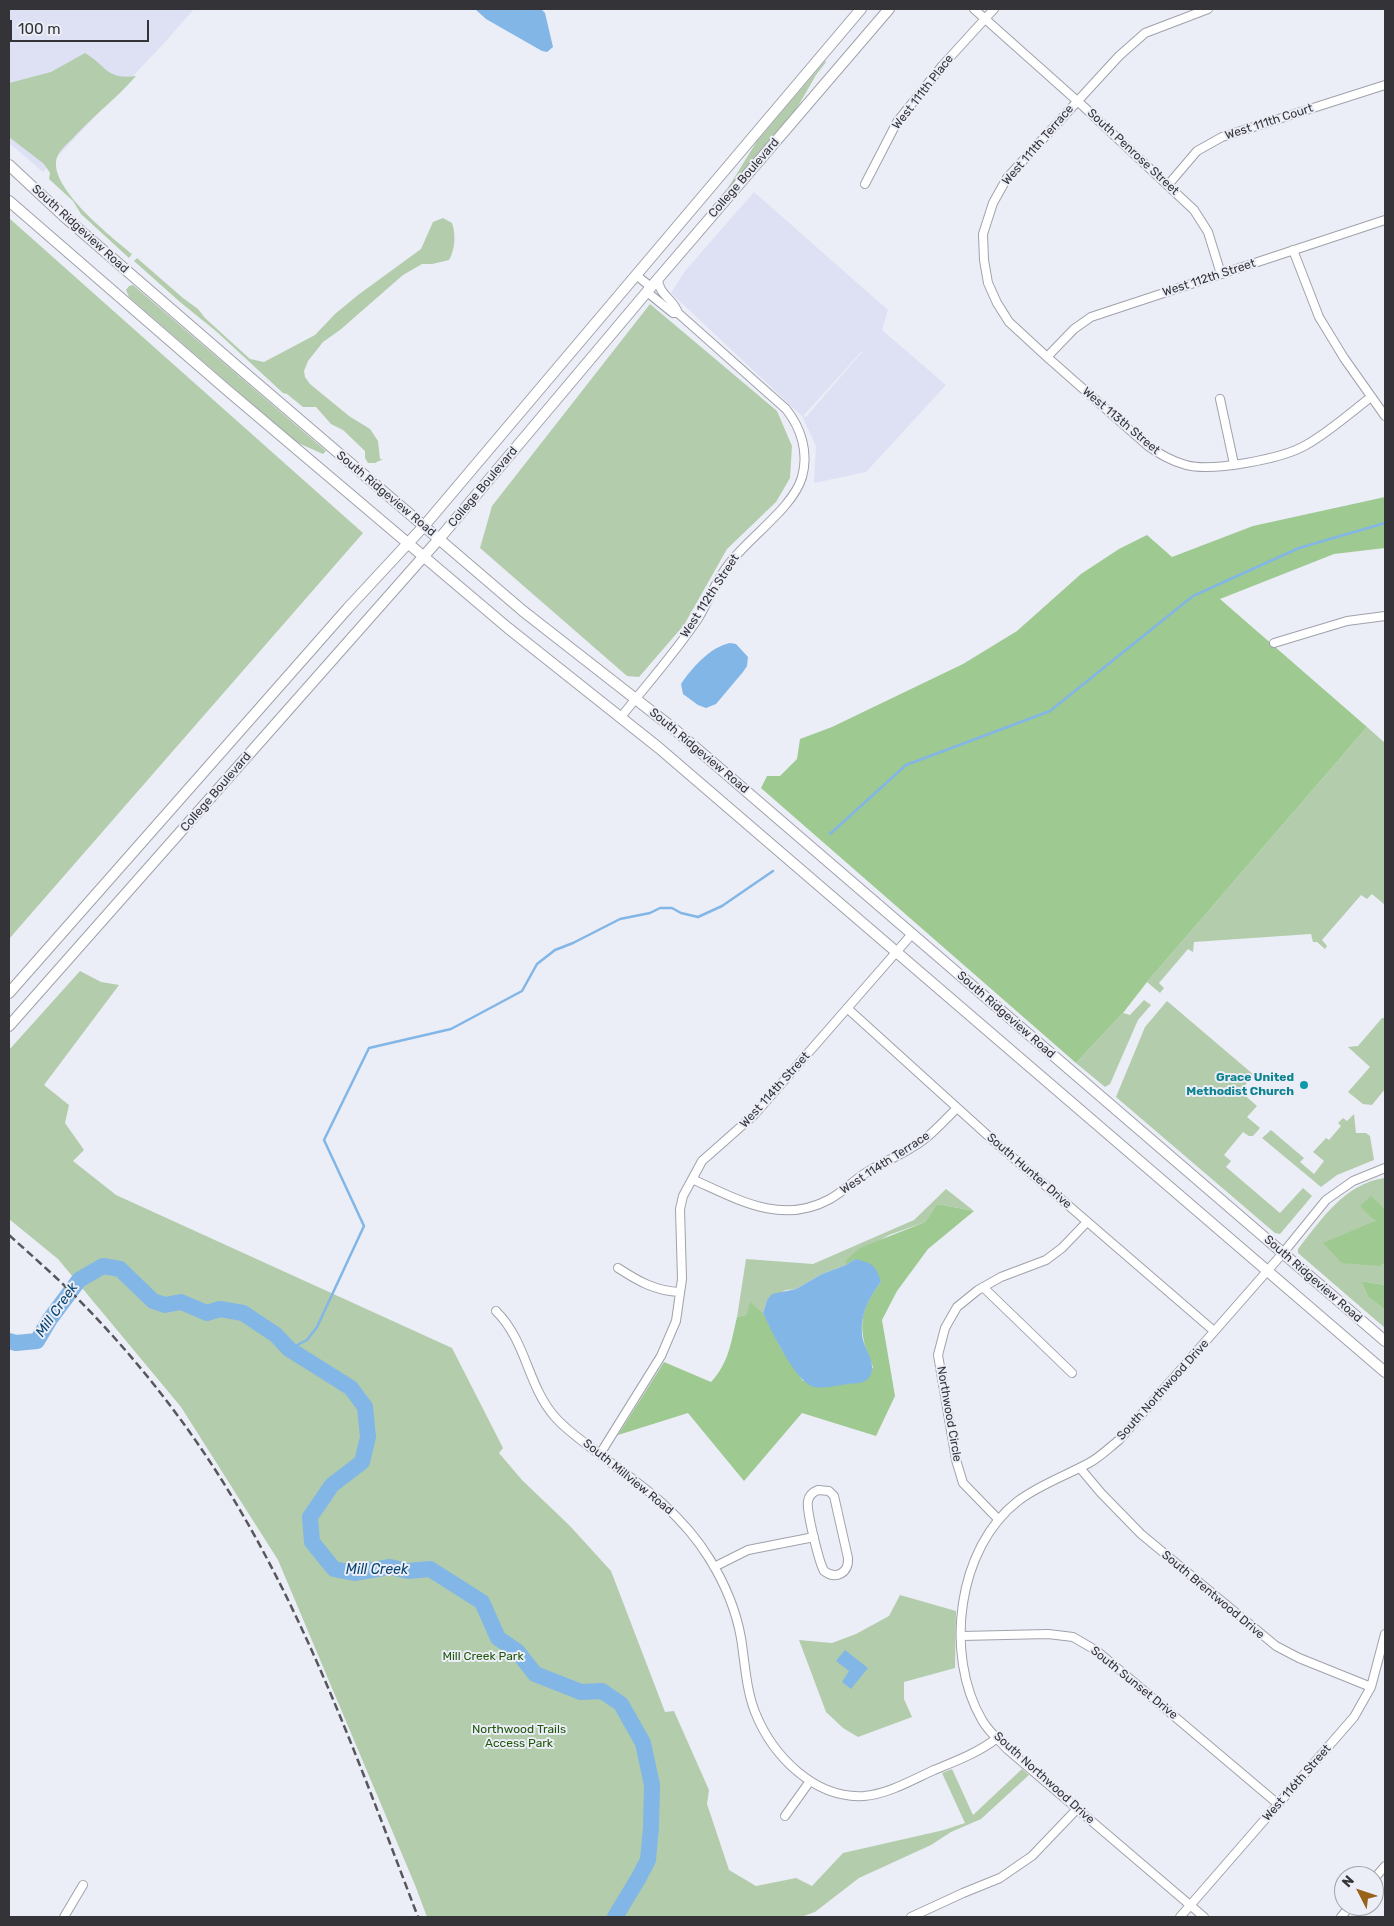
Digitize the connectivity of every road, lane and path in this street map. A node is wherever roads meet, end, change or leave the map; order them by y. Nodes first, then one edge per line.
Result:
1 (862, 9) edge
2 (889, 9) edge
3 (974, 9) edge
4 (994, 9) edge
5 (1208, 9) edge
6 (985, 19) junction
7 (1385, 85) edge
8 (1077, 100) junction
9 (9, 165) edge
10 (865, 184) dead end
11 (1168, 185) junction
12 (9, 201) edge
13 (1385, 220) edge
14 (1293, 250) junction
15 (1221, 274) junction
16 (636, 275) junction
17 (658, 278) junction
18 (649, 289) junction
19 (678, 314) junction
20 (1047, 357) junction
21 (1371, 397) junction
22 (1220, 399) dead end
23 (1385, 416) edge
24 (1234, 464) junction
25 (424, 526) junction
26 (439, 539) junction
27 (409, 543) junction
28 (424, 556) junction
29 (1385, 616) edge
30 (1274, 643) dead end
31 (636, 698) junction
32 (621, 717) junction
33 (912, 934) junction
34 (896, 951) junction
35 (9, 993) edge
36 (847, 1008) junction
37 (9, 1026) edge
38 (957, 1108) junction
39 (1385, 1168) edge
40 (692, 1178) junction
41 (1087, 1222) junction
42 (1283, 1253) junction
43 (618, 1268) dead end
44 (1268, 1271) junction
45 (983, 1287) junction
46 (680, 1292) junction
47 (496, 1311) dead end
48 (1214, 1331) junction
49 (1385, 1341) edge
50 (1385, 1372) edge
51 (1072, 1373) dead end
52 (600, 1454) junction
53 (1080, 1468) junction
54 (998, 1519) junction
55 (814, 1537) junction
56 (714, 1567) junction
57 (1385, 1634) edge
58 (962, 1636) junction
59 (1371, 1686) junction
60 (997, 1738) junction
61 (810, 1781) junction
62 (1278, 1804) junction
63 (1077, 1810) junction
64 (785, 1816) dead end
65 (83, 1885) dead end
66 (1191, 1905) junction
67 (64, 1917) edge
68 (911, 1917) edge
69 (1180, 1917) edge
70 (1204, 1917) edge

1 - 16 main road, College Boulevard
2 - 17 main road, College Boulevard
3 - 6 street, South Penrose Street
4 - 6 street, West 111th Place
5 - 8 street, West 111th Terrace
6 - 8 street, South Penrose Street
6 - 10 street, West 111th Place
7 - 11 street, West 111th Court
8 - 11 street, South Penrose Street
8 - 20 street, West 111th Terrace
9 - 25 main road, South Ridgeview Road
11 - 15 street, South Penrose Street
12 - 27 main road, South Ridgeview Road
13 - 14 street, West 112th Street
14 - 15 street, West 112th Street
14 - 21 street
15 - 20 street, West 112th Street
16 - 18 street
16 - 25 main road, College Boulevard
17 - 18 main road, College Boulevard
17 - 19 street
18 - 19 street
18 - 26 main road, College Boulevard
19 - 31 street, West 112th Street
20 - 24 street, West 113th Street
21 - 23 street
21 - 24 street, West 113th Street
22 - 24 street
25 - 26 main road, South Ridgeview Road
25 - 27 main road, College Boulevard
26 - 28 main road, College Boulevard
26 - 31 main road, South Ridgeview Road
27 - 28 main road, South Ridgeview Road
27 - 35 main road, College Boulevard
28 - 32 main road, South Ridgeview Road
28 - 37 main road, College Boulevard
29 - 30 street
31 - 32 street, West 112th Street
31 - 33 main road, South Ridgeview Road
32 - 34 main road, South Ridgeview Road
33 - 34 street, West 114th Street
33 - 42 main road, South Ridgeview Road
34 - 36 street, West 114th Street
34 - 44 main road, South Ridgeview Road
36 - 38 street, South Hunter Drive
36 - 40 street, West 114th Street
38 - 40 street, West 114th Terrace
38 - 41 street, South Hunter Drive
39 - 42 street, South Northwood Drive
40 - 46 street, West 114th Street
41 - 45 street, Northwood Circle
41 - 48 street, South Hunter Drive
42 - 44 street, South Northwood Drive
42 - 49 main road, South Ridgeview Road
43 - 46 street
44 - 48 street, South Northwood Drive
44 - 50 main road, South Ridgeview Road
45 - 51 street
45 - 54 street, Northwood Circle
46 - 52 street, West 114th Street
47 - 52 street, South Millview Road
48 - 53 street, South Northwood Drive
52 - 56 street, South Millview Road
53 - 54 street, South Northwood Drive
53 - 59 street, South Brentwood Drive
54 - 58 street, South Northwood Drive
55 - 55 street
55 - 56 street
56 - 61 street, South Millview Road
57 - 59 street, West 116th Street
58 - 60 street, South Northwood Drive
58 - 62 street, South Sunset Drive
59 - 62 street, West 116th Street
60 - 61 street, South Millview Road
60 - 63 street, South Northwood Drive
61 - 64 street
62 - 66 street, West 116th Street
63 - 66 street, South Northwood Drive
63 - 68 street
65 - 67 street
66 - 69 street, West 116th Street
66 - 70 street, South Northwood Drive

